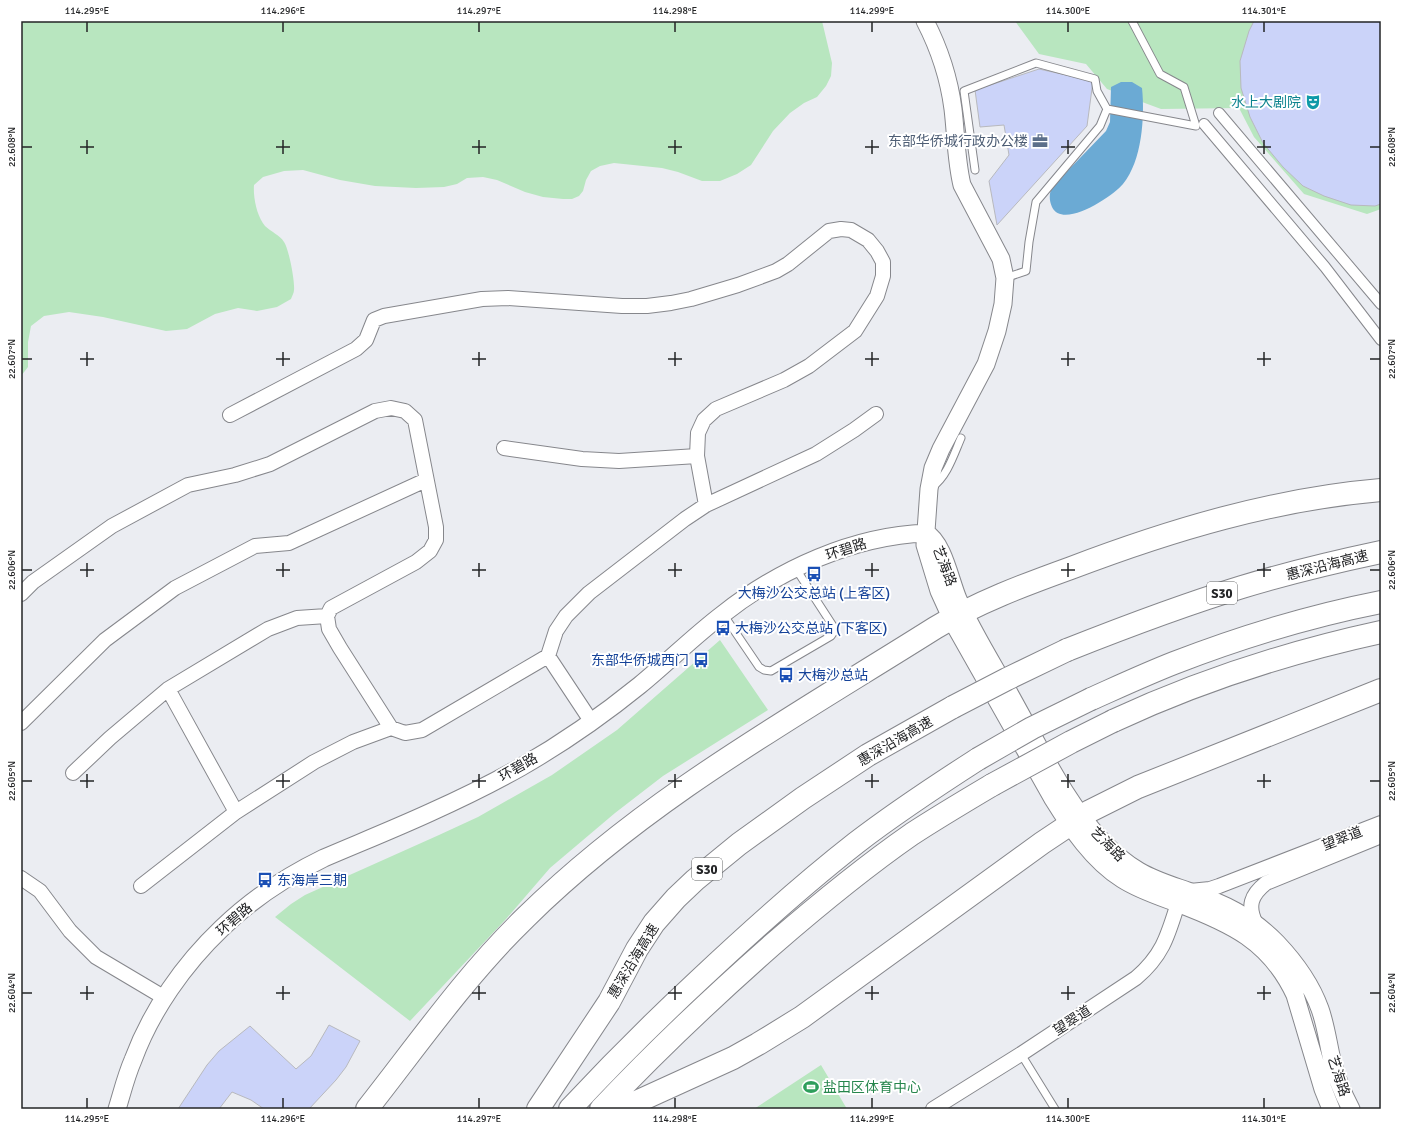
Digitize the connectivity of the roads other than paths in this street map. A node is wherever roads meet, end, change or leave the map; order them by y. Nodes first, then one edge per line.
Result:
1 (924, 21) edge
2 (1132, 21) edge
3 (1107, 109) junction
4 (1219, 113) dead end
5 (1204, 124) dead end
6 (975, 170) dead end
7 (1005, 278) junction
8 (1381, 304) edge
9 (1381, 340) edge
10 (876, 414) dead end
11 (230, 415) dead end
12 (961, 438) dead end
13 (504, 448) dead end
14 (697, 456) junction
15 (426, 480) junction
16 (929, 489) junction
17 (1381, 490) edge
18 (706, 505) junction
19 (926, 532) junction
20 (1381, 552) edge
21 (795, 568) junction
22 (21, 594) edge
23 (1381, 602) edge
24 (723, 614) junction
25 (958, 615) junction
26 (327, 616) junction
27 (1381, 632) edge
28 (548, 656) junction
29 (168, 689) junction
30 (1381, 690) edge
31 (592, 721) junction
32 (21, 723) edge
33 (390, 728) junction
34 (73, 773) dead end
35 (236, 812) junction
36 (1075, 820) junction
37 (1381, 823) edge
38 (1381, 836) edge
39 (21, 878) edge
40 (141, 886) dead end
41 (1184, 897) junction
42 (1256, 924) junction
43 (165, 998) junction
44 (1021, 1054) junction
45 (117, 1109) edge
46 (368, 1109) edge
47 (538, 1109) edge
48 (570, 1109) edge
49 (601, 1109) edge
50 (621, 1109) edge
51 (933, 1109) edge
52 (1056, 1109) edge
53 (1331, 1109) edge
54 (1351, 1109) edge

1 - 7 street
2 - 3 lane
3 - 6 lane
3 - 7 lane
4 - 8 street
5 - 9 street
7 - 16 street
10 - 18 street
11 - 14 street
12 - 16 lane
13 - 14 street
14 - 18 street
15 - 22 street
15 - 26 street
15 - 32 street
16 - 19 street
17 - 25 highway
18 - 28 street
19 - 21 street, 环碧路
19 - 25 street, 艺海路
20 - 47 highway, 惠深沿海高速 / S30, bridge
21 - 24 street, 环碧路
21 - 24 lane
23 - 48 highway, bridge
24 - 31 street, 环碧路
25 - 36 street, 艺海路
25 - 46 highway
26 - 29 street
26 - 33 street
27 - 49 highway, bridge
28 - 31 street
28 - 33 street
29 - 34 street
29 - 35 street
30 - 36 highway
31 - 43 street, 环碧路
33 - 35 street
35 - 40 street
36 - 41 street, 艺海路
36 - 50 highway
37 - 41 street, 望翠道
38 - 42 street, 望翠道
39 - 43 street
41 - 42 street, 艺海路
41 - 44 street, 望翠道
41 - 53 street, 艺海路
42 - 54 street, 艺海路
43 - 45 street, 环碧路
44 - 51 street, 望翠道
44 - 52 lane

